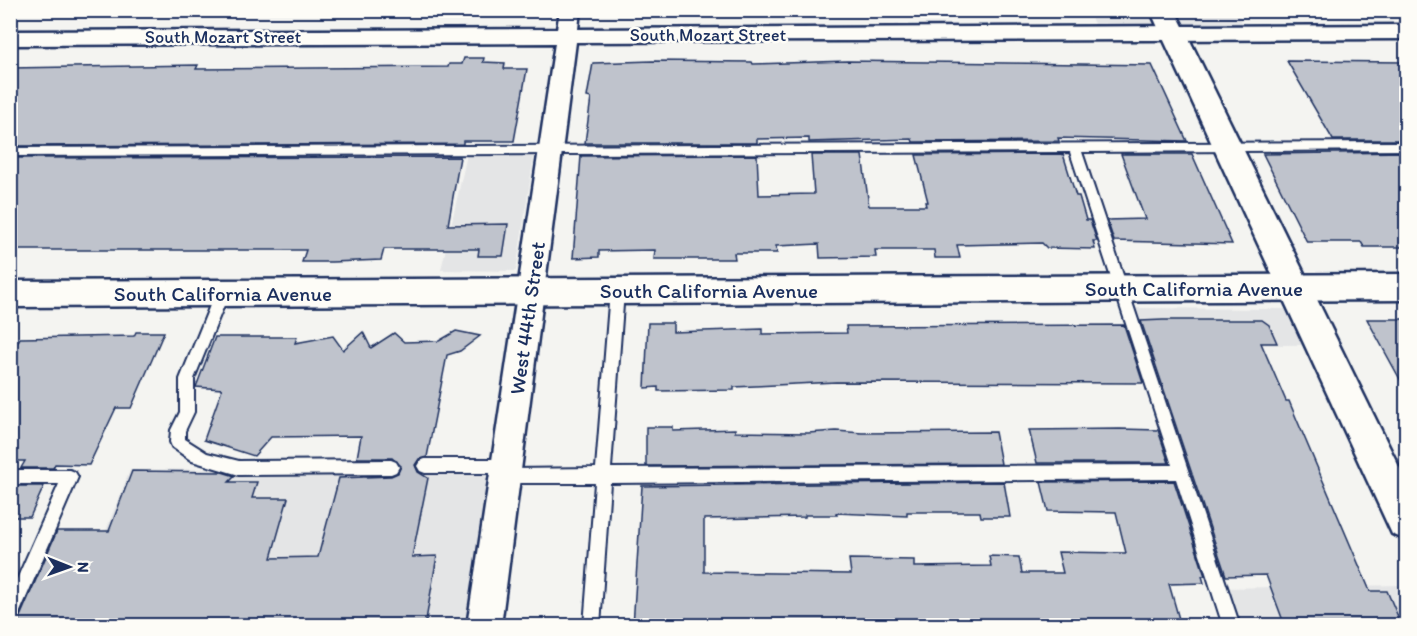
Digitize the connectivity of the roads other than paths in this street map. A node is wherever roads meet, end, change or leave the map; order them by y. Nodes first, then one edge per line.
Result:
1 (1167, 22) edge
2 (568, 23) edge
3 (1407, 32) edge
4 (10, 38) edge
5 (1407, 146) edge
6 (1075, 147) junction
7 (1227, 147) junction
8 (551, 150) junction
9 (10, 152) edge
10 (1407, 286) edge
11 (1294, 287) junction
12 (1121, 288) junction
13 (531, 291) junction
14 (617, 291) junction
15 (222, 293) junction
16 (10, 294) edge
17 (425, 466) dead end
18 (391, 467) dead end
19 (506, 471) junction
20 (1182, 472) junction
21 (604, 476) junction
22 (10, 477) edge
23 (1407, 521) edge
24 (10, 615) edge
25 (484, 626) edge
26 (592, 626) edge
27 (1232, 626) edge

1 - 2 street, South Mozart Street
1 - 3 street, South Mozart Street
1 - 7 main road
2 - 4 street, South Mozart Street
2 - 8 street, West 44th Street
5 - 7 lane
6 - 7 lane
6 - 8 lane
6 - 12 lane
7 - 11 main road
8 - 9 lane
8 - 13 street, West 44th Street
10 - 11 main road, South California Avenue
11 - 12 main road, South California Avenue
11 - 23 main road
12 - 14 main road, South California Avenue
12 - 20 lane
13 - 14 main road, South California Avenue
13 - 15 main road, South California Avenue
13 - 19 street, West 44th Street
14 - 21 lane
15 - 16 main road, South California Avenue
15 - 18 lane
17 - 19 lane
19 - 21 lane
19 - 25 street, West 44th Street
20 - 21 lane
20 - 27 lane
21 - 26 lane
22 - 24 lane

